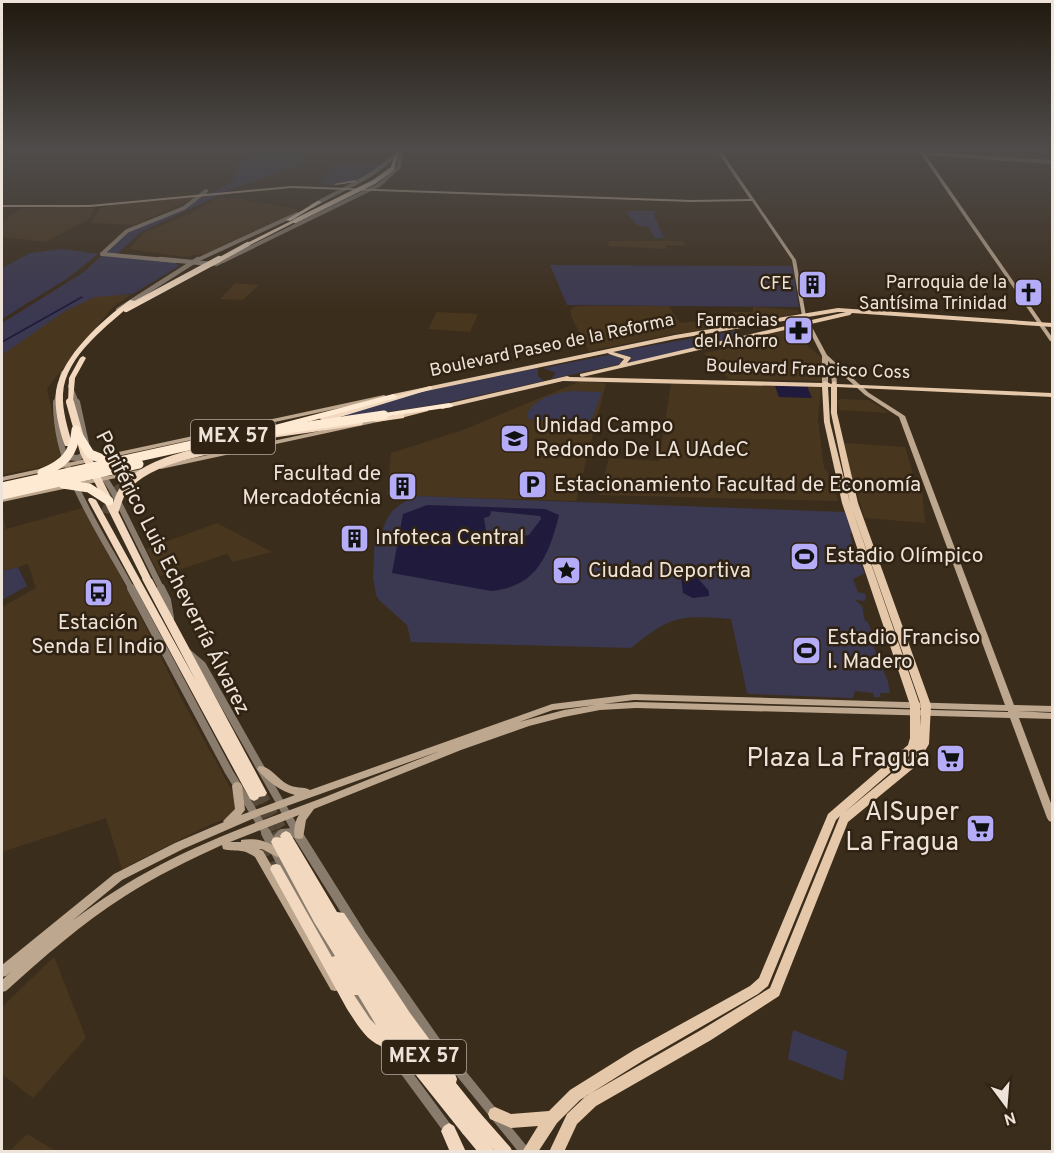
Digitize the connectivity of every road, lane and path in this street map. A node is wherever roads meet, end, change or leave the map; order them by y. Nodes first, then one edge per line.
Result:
1 (2, 205) edge
2 (17, 205) edge
3 (95, 205) edge
4 (184, 205) edge
5 (314, 205) edge
6 (316, 205) edge
7 (327, 205) edge
8 (333, 205) edge
9 (756, 205) edge
10 (958, 205) edge
11 (328, 207) junction
12 (289, 223) junction
13 (246, 244) junction
14 (103, 252) junction
15 (123, 252) junction
16 (215, 252) junction
17 (208, 255) junction
18 (132, 256) junction
19 (231, 256) junction
20 (177, 260) junction
21 (193, 262) junction
22 (216, 264) junction
23 (180, 269) junction
24 (196, 274) junction
25 (862, 310) junction
26 (122, 311) junction
27 (804, 316) junction
28 (783, 320) junction
29 (807, 324) junction
30 (1041, 324) junction
31 (1053, 325) edge
32 (749, 327) junction
33 (734, 330) junction
34 (763, 332) junction
35 (743, 337) junction
36 (1053, 340) edge
37 (597, 353) junction
38 (825, 356) junction
39 (74, 361) junction
40 (648, 361) junction
41 (832, 364) junction
42 (621, 367) junction
43 (563, 379) junction
44 (829, 384) junction
45 (856, 385) junction
46 (70, 386) junction
47 (430, 388) junction
48 (1053, 394) edge
49 (393, 396) junction
50 (449, 405) junction
51 (401, 416) junction
52 (327, 417) junction
53 (308, 419) junction
54 (363, 424) junction
55 (77, 432) junction
56 (256, 440) junction
57 (68, 444) dead end
58 (131, 450) junction
59 (87, 452) junction
60 (91, 459) junction
61 (66, 461) junction
62 (146, 470) junction
63 (84, 472) junction
64 (26, 474) junction
65 (105, 478) junction
66 (2, 479) edge
67 (76, 484) junction
68 (2, 485) edge
69 (111, 489) junction
70 (2, 494) edge
71 (21, 496) junction
72 (82, 497) junction
73 (2, 500) edge
74 (92, 500) dead end
75 (109, 501) junction
76 (115, 510) junction
77 (105, 513) dead end
78 (117, 546) junction
79 (171, 623) junction
80 (188, 653) junction
81 (920, 708) junction
82 (1053, 709) edge
83 (1014, 711) junction
84 (1053, 716) edge
85 (262, 769) junction
86 (241, 784) junction
87 (337, 784) junction
88 (256, 795) junction
89 (280, 804) junction
90 (311, 806) junction
91 (256, 813) junction
92 (288, 816) junction
93 (1053, 818) edge
94 (262, 826) junction
95 (220, 827) junction
96 (285, 840) junction
97 (227, 846) junction
98 (193, 855) junction
99 (819, 865) junction
100 (276, 869) tunnel mouth
101 (328, 908) junction
102 (337, 961) junction
103 (2, 972) edge
104 (2, 987) edge
105 (363, 1021) junction
106 (383, 1023) junction
107 (381, 1039) junction
108 (552, 1118) junction
109 (496, 1123) junction
110 (472, 1124) junction
111 (449, 1131) junction
112 (564, 1135) junction
113 (458, 1152) edge
114 (466, 1152) edge
115 (486, 1152) edge
116 (505, 1152) edge
117 (527, 1152) edge
118 (556, 1152) edge
119 (561, 1152) edge

1 - 2 main road
1 - 3 main road
4 - 14 street
5 - 16 street, Periférico Luis Echeverría Álvarez
6 - 12 highway
7 - 12 highway, Periférico Luis Echeverría Álvarez, bridge
8 - 11 street
9 - 27 main road
10 - 30 main road
11 - 12 highway
11 - 19 street
12 - 13 highway, Periférico Luis Echeverría Álvarez
13 - 26 highway, Periférico Luis Echeverría Álvarez, bridge
13 - 26 highway, Periférico Luis Echeverría Álvarez, bridge
14 - 15 street
14 - 18 street
15 - 18 street
15 - 18 street
16 - 17 street, Periférico Luis Echeverría Álvarez
16 - 19 street
17 - 20 street
17 - 21 street, Periférico Luis Echeverría Álvarez
18 - 20 street
18 - 20 street
19 - 22 street
20 - 21 street
20 - 21 street
20 - 23 street
21 - 22 street
21 - 23 street, Periférico Luis Echeverría Álvarez
22 - 24 street
23 - 24 street
23 - 26 street, Periférico Luis Echeverría Álvarez
24 - 26 street
25 - 27 main road, Boulevard Paseo de la Reforma
25 - 29 main road, Boulevard Paseo de la Reforma
25 - 30 main road
26 - 39 highway, Periférico Luis Echeverría Álvarez
26 - 46 highway, Periférico Luis Echeverría Álvarez
27 - 28 main road, Boulevard Paseo de la Reforma
27 - 29 main road
28 - 29 main road
28 - 32 main road, Boulevard Paseo de la Reforma
29 - 34 main road, Boulevard Paseo de la Reforma
29 - 38 main road
30 - 31 main road
30 - 36 main road
32 - 33 main road, Boulevard Paseo de la Reforma
32 - 34 main road
33 - 35 main road
33 - 37 main road, Boulevard Paseo de la Reforma
34 - 35 main road, Boulevard Paseo de la Reforma
35 - 40 main road, Boulevard Paseo de la Reforma
37 - 42 main road
37 - 47 main road, Boulevard Paseo de la Reforma / MEX 57
38 - 41 main road
38 - 44 main road
39 - 57 highway, Periférico Luis Echeverría Álvarez
39 - 61 street
40 - 42 main road, Boulevard Paseo de la Reforma
40 - 44 main road, Boulevard Francisco Coss
41 - 44 main road
41 - 45 main road
42 - 43 main road, Boulevard Paseo de la Reforma / MEX 57
43 - 44 main road, Boulevard Francisco Coss
43 - 50 main road, Boulevard Paseo de la Reforma / MEX 57
44 - 45 main road, Boulevard Francisco Coss
44 - 81 main road
45 - 48 main road, Boulevard Francisco Coss
45 - 83 main road
46 - 55 highway, Periférico Luis Echeverría Álvarez, bridge
46 - 59 street
47 - 49 main road, Boulevard Paseo de la Reforma / MEX 57
47 - 52 highway
49 - 52 highway, Boulevard Paseo de la Reforma / MEX 57
49 - 58 main road
50 - 51 main road, Boulevard Paseo de la Reforma
50 - 63 highway, Boulevard Paseo de la Reforma / MEX 57, bridge
51 - 54 main road
51 - 56 highway
52 - 53 highway, Boulevard Paseo de la Reforma / MEX 57
53 - 55 highway, bridge
53 - 63 highway, Boulevard Paseo de la Reforma / MEX 57, bridge
54 - 56 highway
54 - 62 main road
55 - 68 highway, bridge
55 - 75 highway, Periférico Luis Echeverría Álvarez, bridge
56 - 76 highway, bridge
58 - 60 main road
58 - 62 main road
59 - 60 street
59 - 61 street
60 - 61 main road
60 - 65 street
61 - 64 main road
61 - 67 street
62 - 65 main road
63 - 68 highway, MEX 57, bridge
63 - 70 highway, MEX 57, bridge
64 - 66 main road
64 - 71 main road
65 - 67 main road
65 - 69 street
67 - 71 main road
67 - 72 street
69 - 72 street
69 - 79 street
70 - 75 highway, bridge
71 - 73 main road
72 - 86 street
74 - 78 highway, Periférico Luis Echeverría Álvarez
75 - 76 highway, Periférico Luis Echeverría Álvarez, bridge
76 - 79 highway, Periférico Luis Echeverría Álvarez, bridge
77 - 78 highway
78 - 86 highway, Periférico Luis Echeverría Álvarez
79 - 80 highway, Periférico Luis Echeverría Álvarez
80 - 85 street
80 - 88 highway, Periférico Luis Echeverría Álvarez
81 - 83 main road
81 - 87 main road
81 - 90 main road
81 - 99 main road
82 - 83 main road
83 - 84 main road
83 - 93 main road
85 - 87 main road
85 - 88 street
86 - 88 highway, Periférico Luis Echeverría Álvarez
86 - 95 main road
87 - 89 main road
88 - 89 street
88 - 91 street
89 - 91 main road
89 - 92 street
90 - 92 main road
90 - 96 main road
91 - 94 street
91 - 95 main road
92 - 94 main road
92 - 96 street
94 - 96 street
94 - 98 main road
95 - 103 main road
96 - 97 main road
96 - 101 highway, MEX 57
96 - 102 street
96 - 106 highway, MEX 57
96 - 109 street
97 - 98 main road
97 - 105 main road
98 - 104 main road
99 - 108 main road
99 - 112 main road
100 - 105 highway
101 - 109 highway
101 - 110 highway, MEX 57
102 - 106 highway
102 - 107 street
105 - 107 highway
106 - 110 highway, MEX 57
107 - 111 street
108 - 109 main road
108 - 117 main road
109 - 115 street
109 - 117 street
110 - 115 highway, MEX 57, bridge
110 - 116 highway, MEX 57, bridge
111 - 113 highway
111 - 114 street
112 - 118 main road
112 - 119 main road

